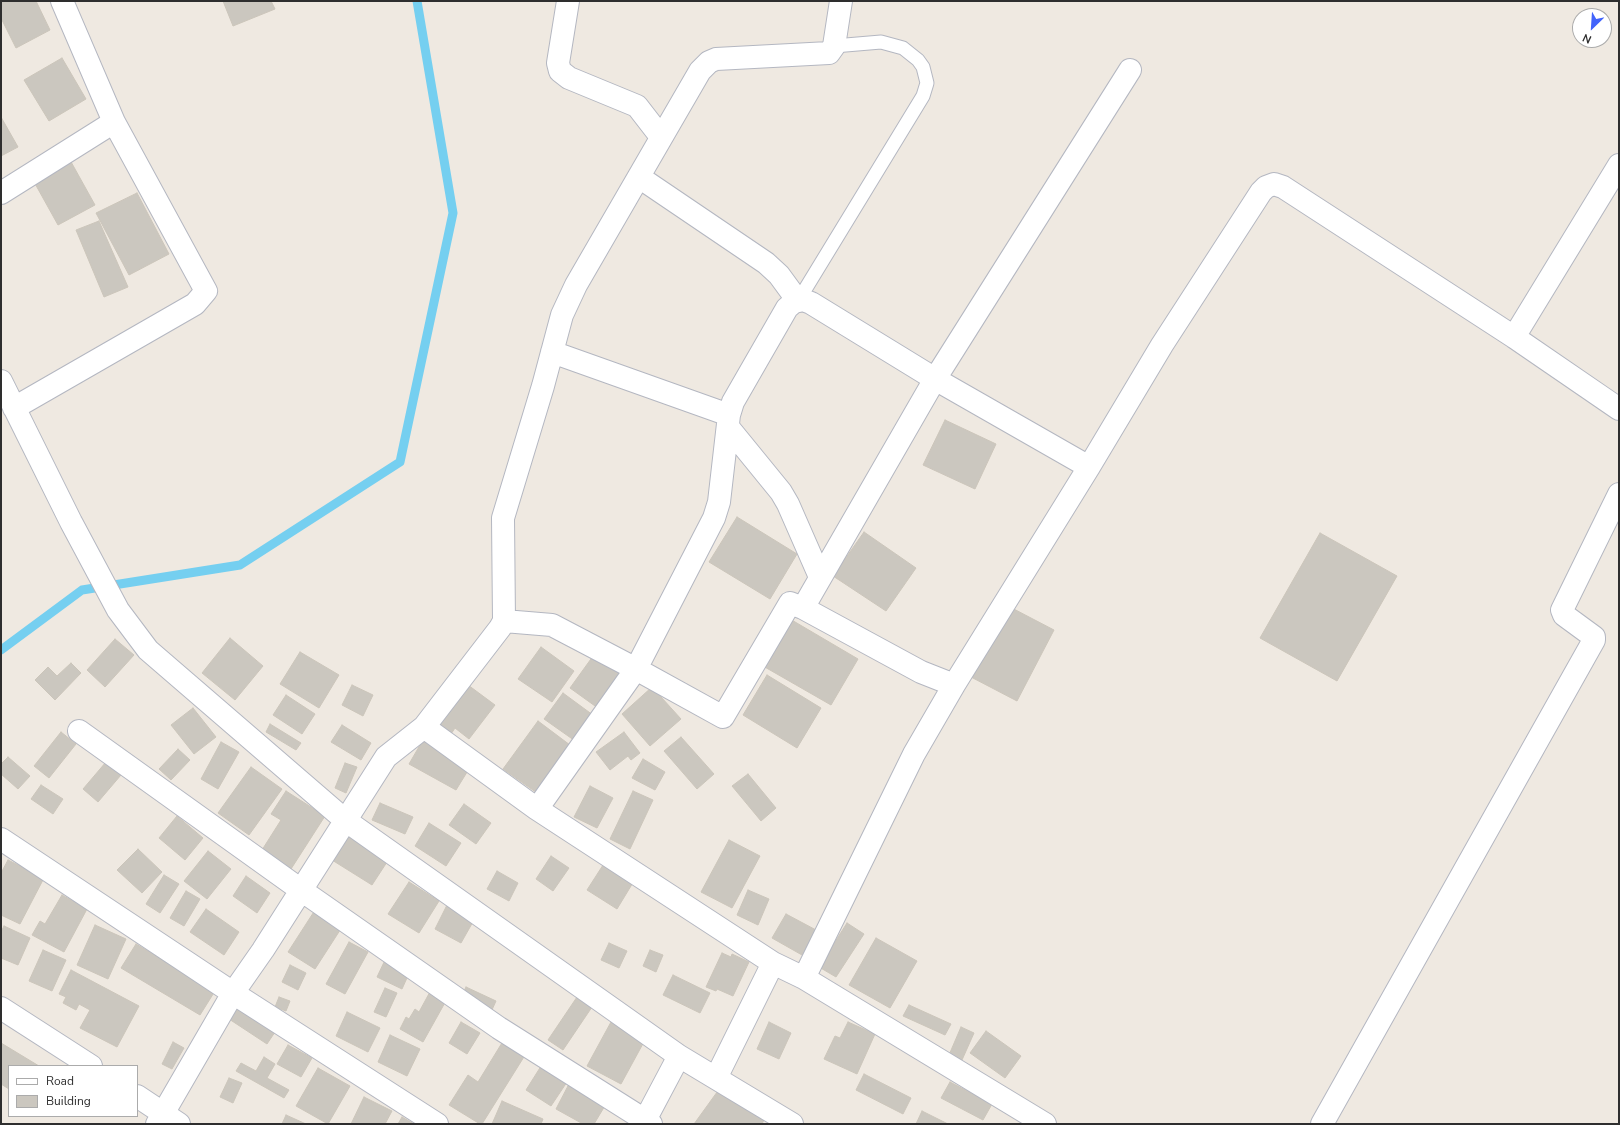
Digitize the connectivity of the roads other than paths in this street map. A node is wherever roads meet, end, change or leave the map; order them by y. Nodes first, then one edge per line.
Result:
1 (62, 1) edge
2 (568, 1) edge
3 (841, 1) edge
4 (834, 46) junction
5 (1130, 70) dead end
6 (114, 122) junction
7 (661, 137) junction
8 (1619, 165) edge
9 (639, 177) junction
10 (1, 193) edge
11 (798, 300) junction
12 (1514, 337) junction
13 (552, 352) junction
14 (935, 379) junction
15 (1, 381) edge
16 (14, 408) junction
17 (1619, 409) edge
18 (728, 421) junction
19 (1089, 467) junction
20 (1619, 494) edge
21 (820, 576) junction
22 (803, 608) junction
23 (504, 620) junction
24 (636, 669) junction
25 (954, 685) junction
26 (424, 726) junction
27 (79, 731) dead end
28 (537, 809) junction
29 (345, 820) junction
30 (1, 839) edge
31 (301, 890) junction
32 (773, 963) junction
33 (804, 978) junction
34 (233, 993) junction
35 (1, 1008) edge
36 (679, 1056) junction
37 (89, 1065) edge
38 (716, 1078) junction
39 (138, 1097) edge
40 (167, 1120) edge
41 (646, 1123) edge
42 (437, 1124) edge
43 (792, 1124) edge
44 (1045, 1124) edge
45 (1322, 1124) edge

1 - 6 street
2 - 7 street
3 - 4 street
4 - 7 street
4 - 11 lane
5 - 14 street
6 - 10 street
6 - 16 street
7 - 9 street
8 - 12 street
9 - 11 street
9 - 13 street
11 - 14 street
11 - 18 street
12 - 17 street
12 - 19 street
13 - 18 street
13 - 23 street
14 - 19 street
14 - 21 street
15 - 16 street
16 - 29 street
18 - 21 street
18 - 24 street
19 - 25 street
20 - 45 street
21 - 22 street
22 - 24 street
22 - 25 street
23 - 24 street
23 - 26 street
24 - 28 street
25 - 33 street
26 - 28 street
26 - 29 street
27 - 31 street
28 - 32 street
29 - 31 street
29 - 36 street
30 - 34 street
31 - 34 street
31 - 41 street
32 - 33 street
32 - 38 street
33 - 44 street
34 - 40 street
34 - 42 street
35 - 37 street
36 - 38 street
36 - 41 street
38 - 43 street
39 - 40 street

